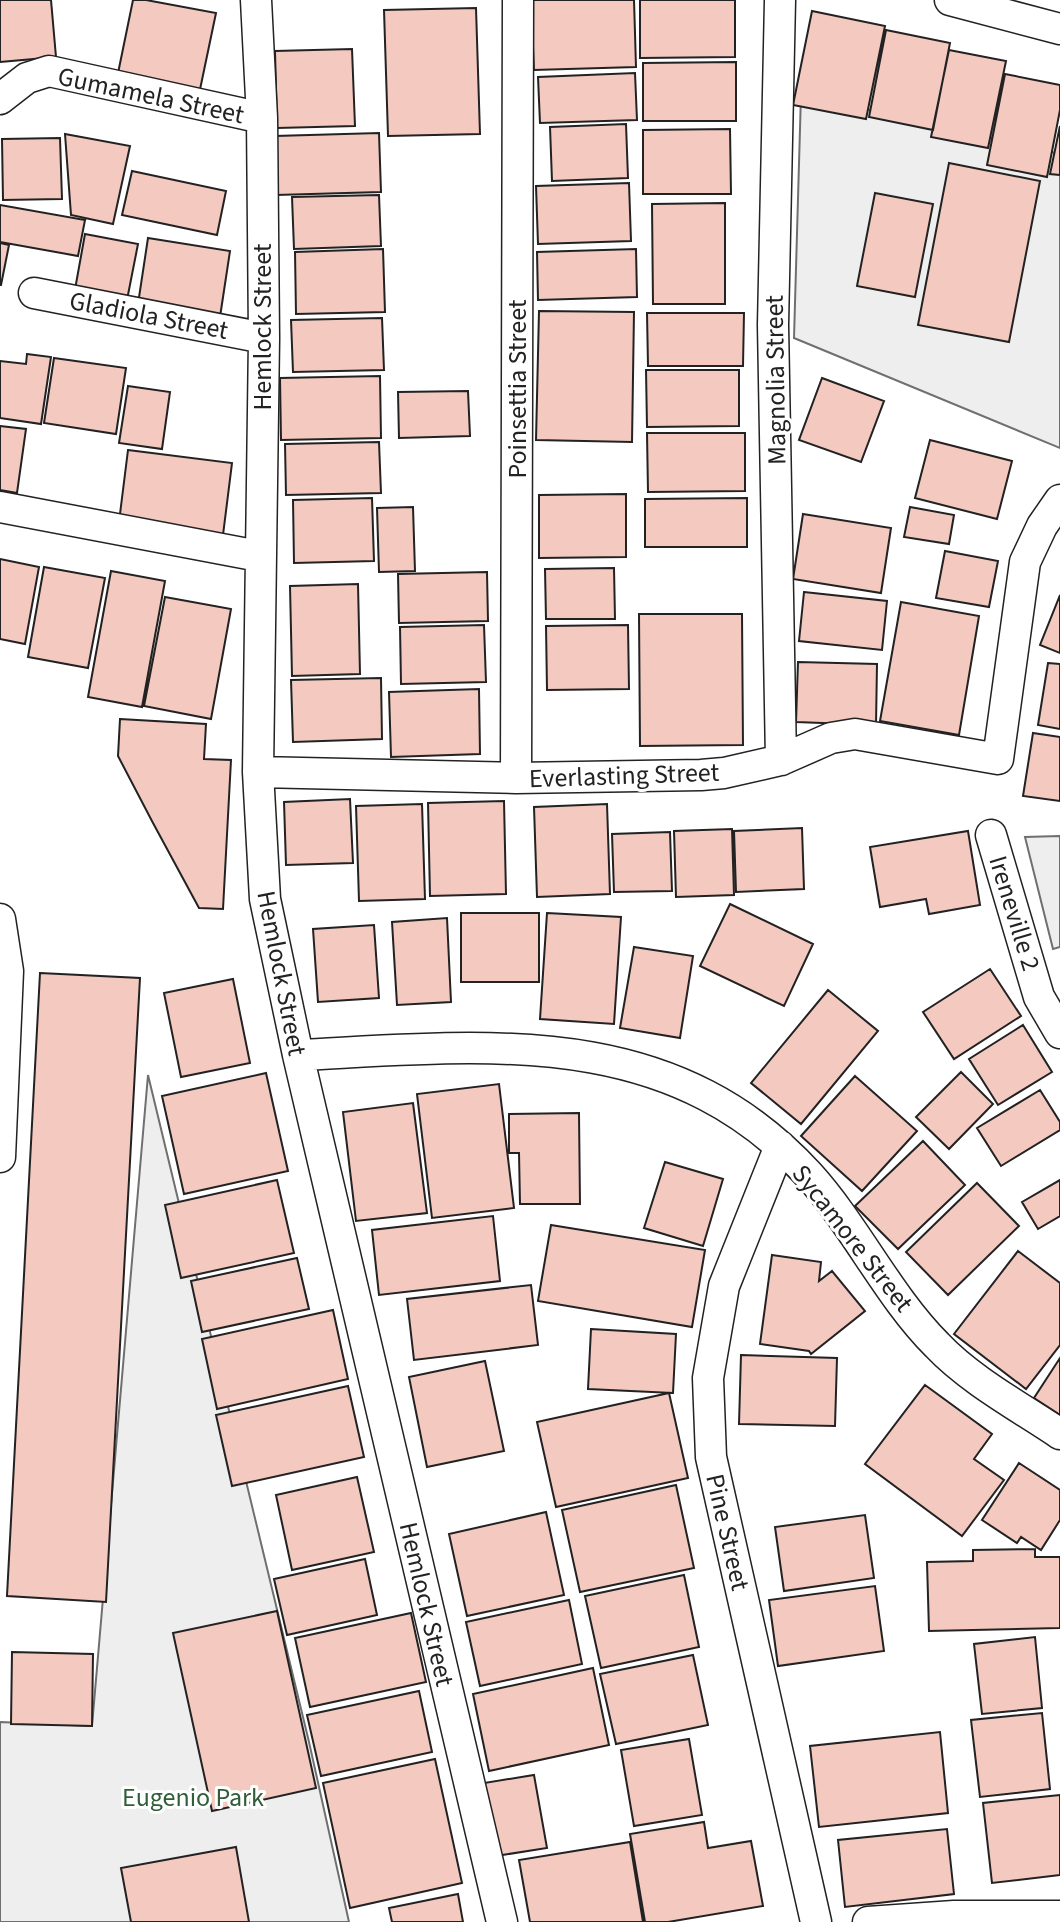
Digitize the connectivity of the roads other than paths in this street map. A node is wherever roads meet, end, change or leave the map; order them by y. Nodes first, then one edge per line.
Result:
1 (256, 0) edge
2 (518, 0) edge
3 (780, 0) edge
4 (950, 0) edge
5 (1060, 29) edge
6 (0, 99) edge
7 (262, 118) junction
8 (34, 293) dead end
9 (264, 338) junction
10 (1060, 500) edge
11 (0, 507) edge
12 (259, 556) junction
13 (781, 760) junction
14 (258, 772) junction
15 (516, 778) junction
16 (991, 835) dead end
17 (0, 919) edge
18 (4, 970) edge
19 (1050, 993) edge
20 (1060, 1033) edge
21 (298, 1055) junction
22 (780, 1146) junction
23 (0, 1157) edge
24 (1060, 1434) edge
25 (1060, 1916) edge
26 (502, 1922) edge
27 (816, 1922) edge
28 (868, 1922) edge

1 - 7 street, Hemlock Street
2 - 15 street, Poinsettia Street
3 - 13 street, Magnolia Street
4 - 5 street
6 - 7 street, Gumamela Street
7 - 9 street, Hemlock Street
8 - 9 street, Gladiola Street
9 - 12 street, Hemlock Street
10 - 13 street, Everlasting Street
11 - 12 street
12 - 14 street, Hemlock Street
13 - 15 street, Everlasting Street
14 - 15 street, Everlasting Street
14 - 21 street, Hemlock Street
16 - 19 street, Ireneville 2
17 - 18 street
18 - 23 street
19 - 20 street, Ireneville 2
21 - 22 street, Sycamore Street
21 - 26 street, Hemlock Street
22 - 24 street, Sycamore Street
22 - 27 street, Pine Street
25 - 28 street

